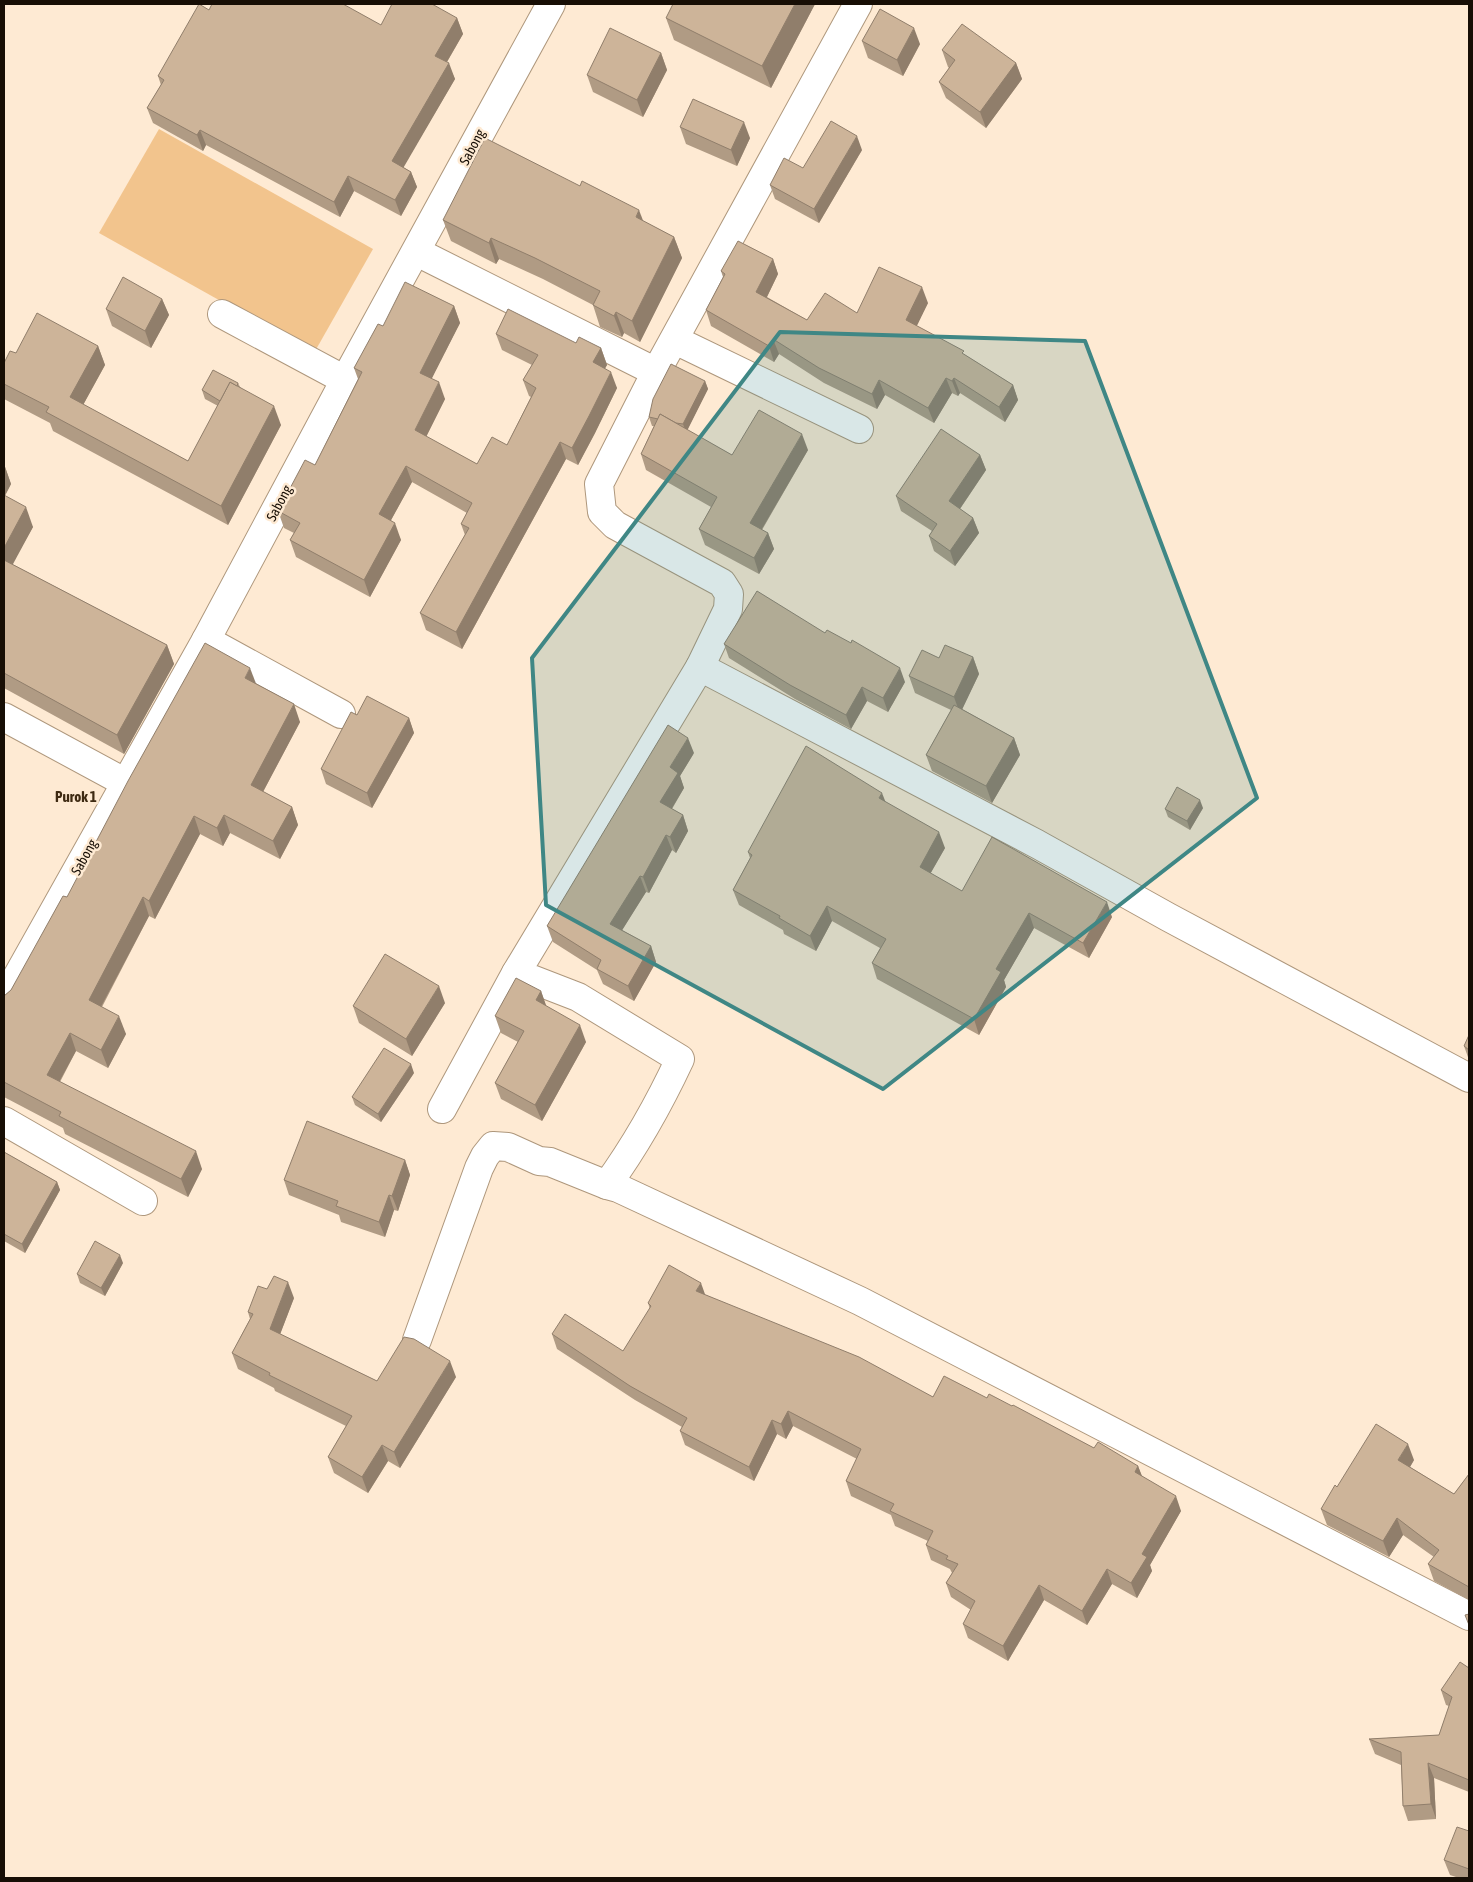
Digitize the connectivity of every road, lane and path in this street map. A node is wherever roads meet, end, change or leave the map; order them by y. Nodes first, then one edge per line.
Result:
1 (551, 4) edge
2 (858, 4) edge
3 (417, 252) junction
4 (222, 314) dead end
5 (675, 340) junction
6 (656, 372) junction
7 (345, 380) junction
8 (859, 429) dead end
9 (206, 640) junction
10 (700, 667) junction
11 (341, 714) dead end
12 (4, 717) edge
13 (126, 783) junction
14 (516, 973) junction
15 (4, 1000) edge
16 (1469, 1078) edge
17 (442, 1109) dead end
18 (4, 1121) edge
19 (607, 1186) junction
20 (143, 1201) dead end
21 (417, 1340) edge
22 (1469, 1616) edge

1 - 3 street, Sabong
2 - 5 street
3 - 6 street
3 - 7 street, Sabong
4 - 7 street
5 - 6 street
5 - 8 street
6 - 10 street
7 - 9 street, Sabong
9 - 11 street
9 - 13 street, Sabong
10 - 14 street
10 - 16 street
12 - 13 street
13 - 15 street, Sabong
14 - 17 street
14 - 19 street
18 - 20 street
19 - 21 street
19 - 22 street

